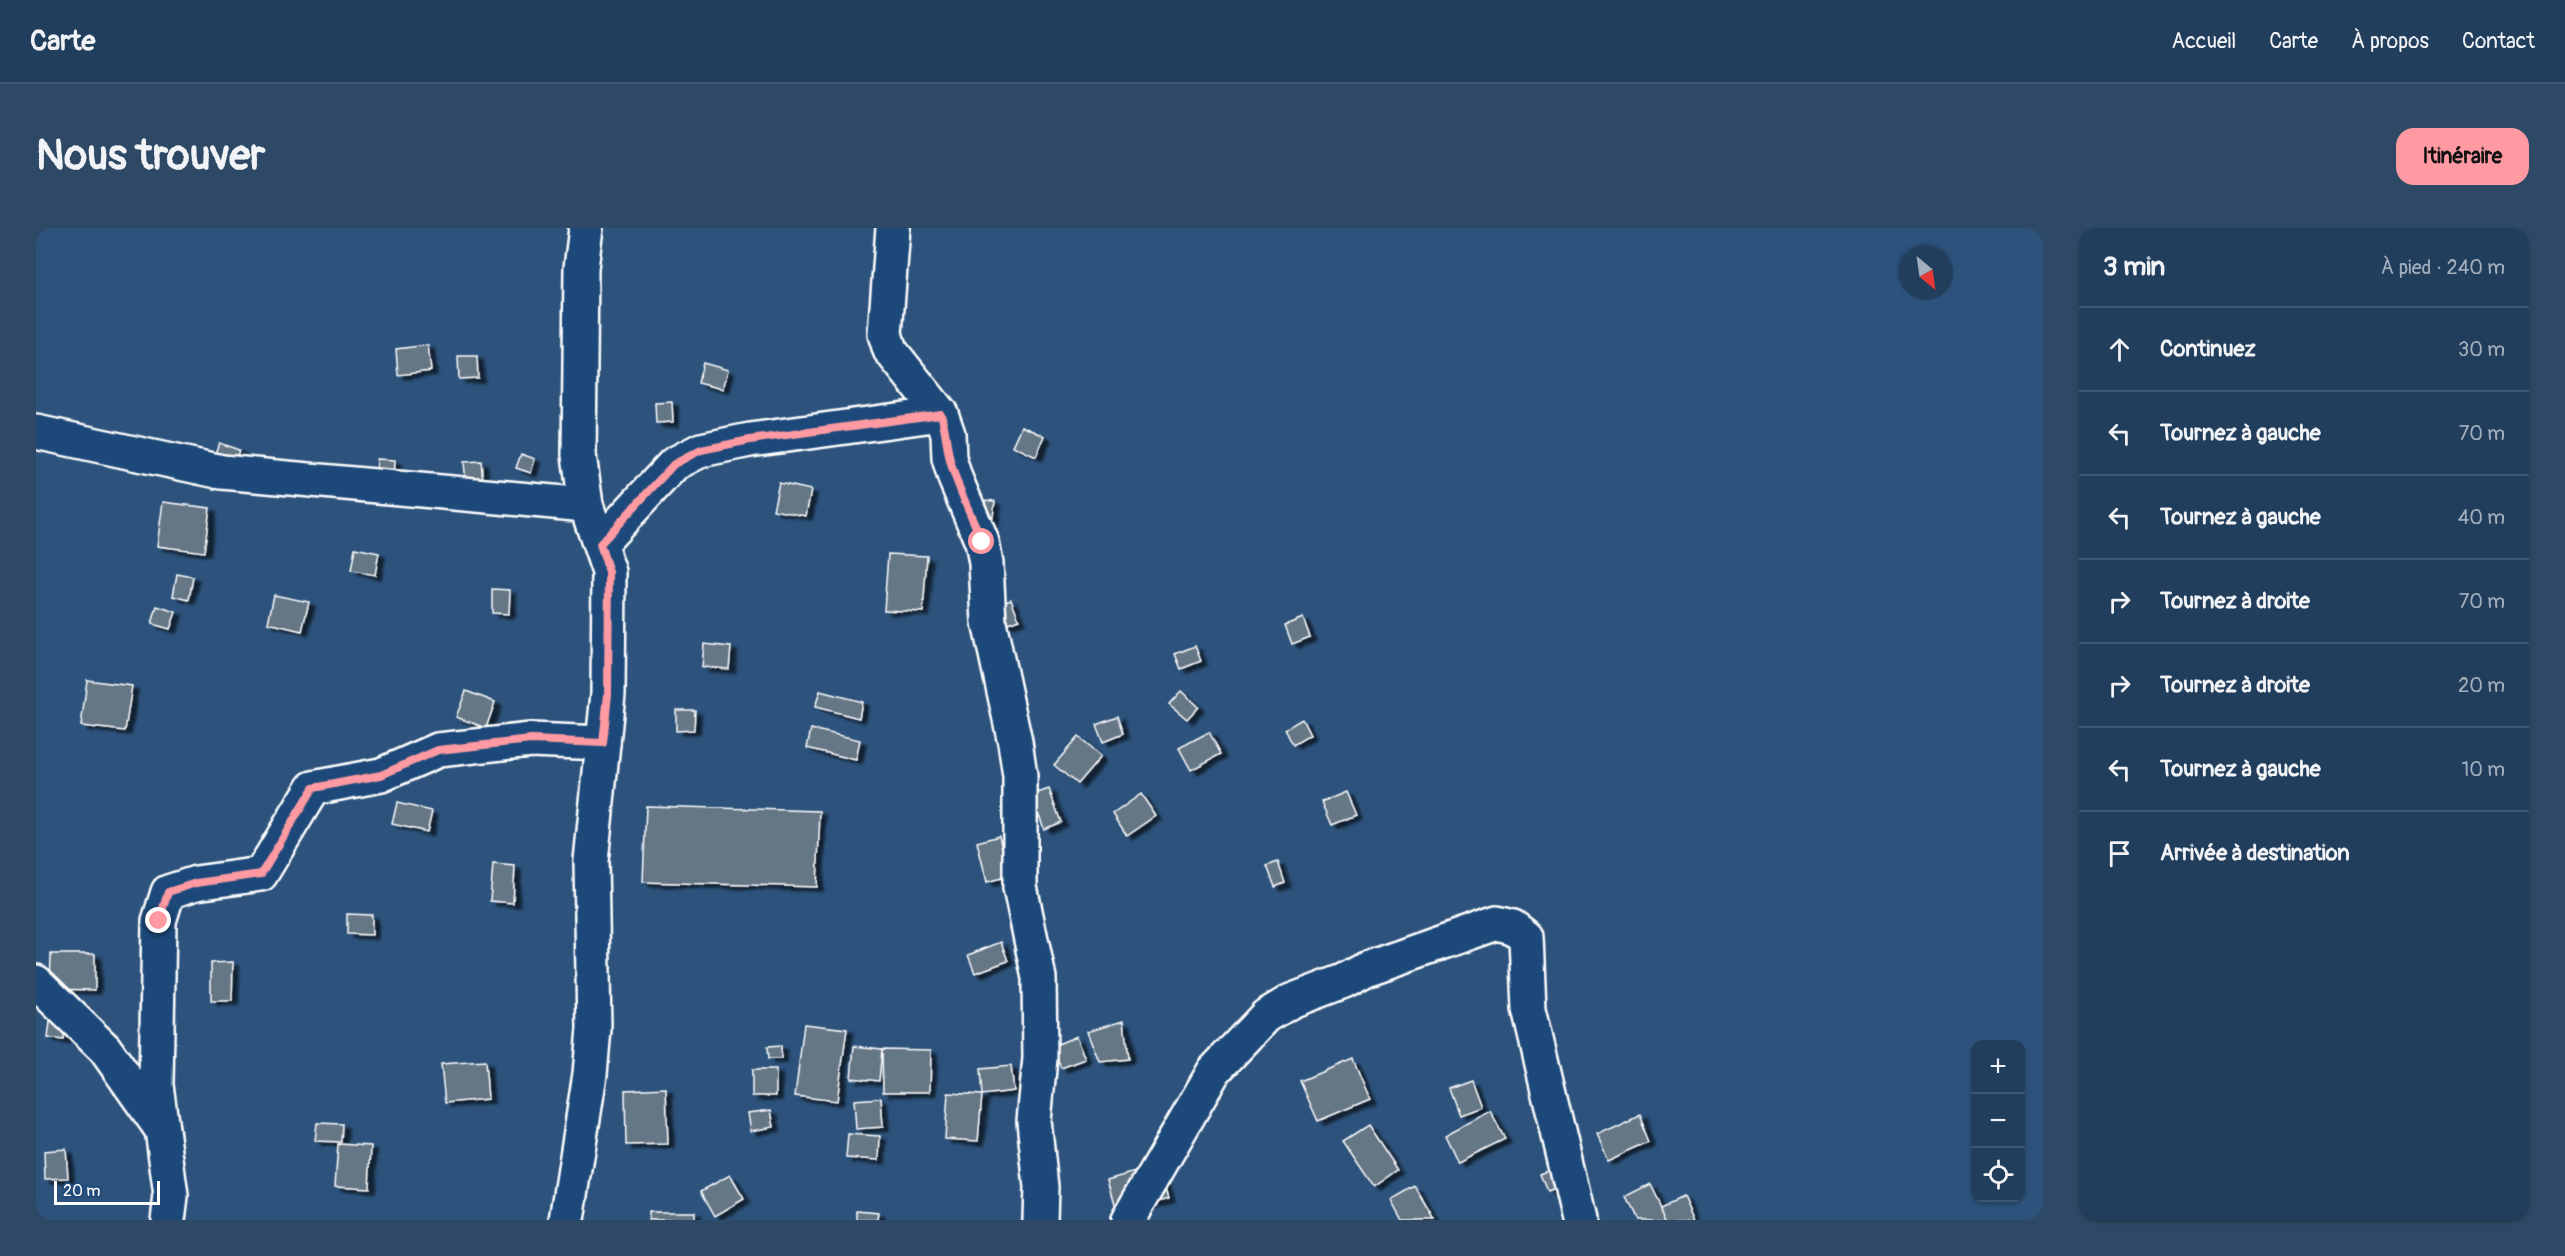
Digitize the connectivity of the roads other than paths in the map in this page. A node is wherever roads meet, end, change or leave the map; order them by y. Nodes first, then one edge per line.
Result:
1 (586, 228) edge
2 (893, 228) edge
3 (941, 414) junction
4 (36, 432) edge
5 (586, 505) junction
6 (600, 544) junction
7 (603, 743) junction
8 (36, 982) edge
9 (162, 1131) junction
10 (168, 1220) edge
11 (567, 1220) edge
12 (1040, 1220) edge
13 (1128, 1220) edge
14 (1579, 1220) edge

1 - 5 street
2 - 3 street
3 - 6 street
3 - 12 street
4 - 5 street
5 - 6 street
6 - 7 street
7 - 9 street
7 - 11 street
8 - 9 street
9 - 10 street
13 - 14 street

